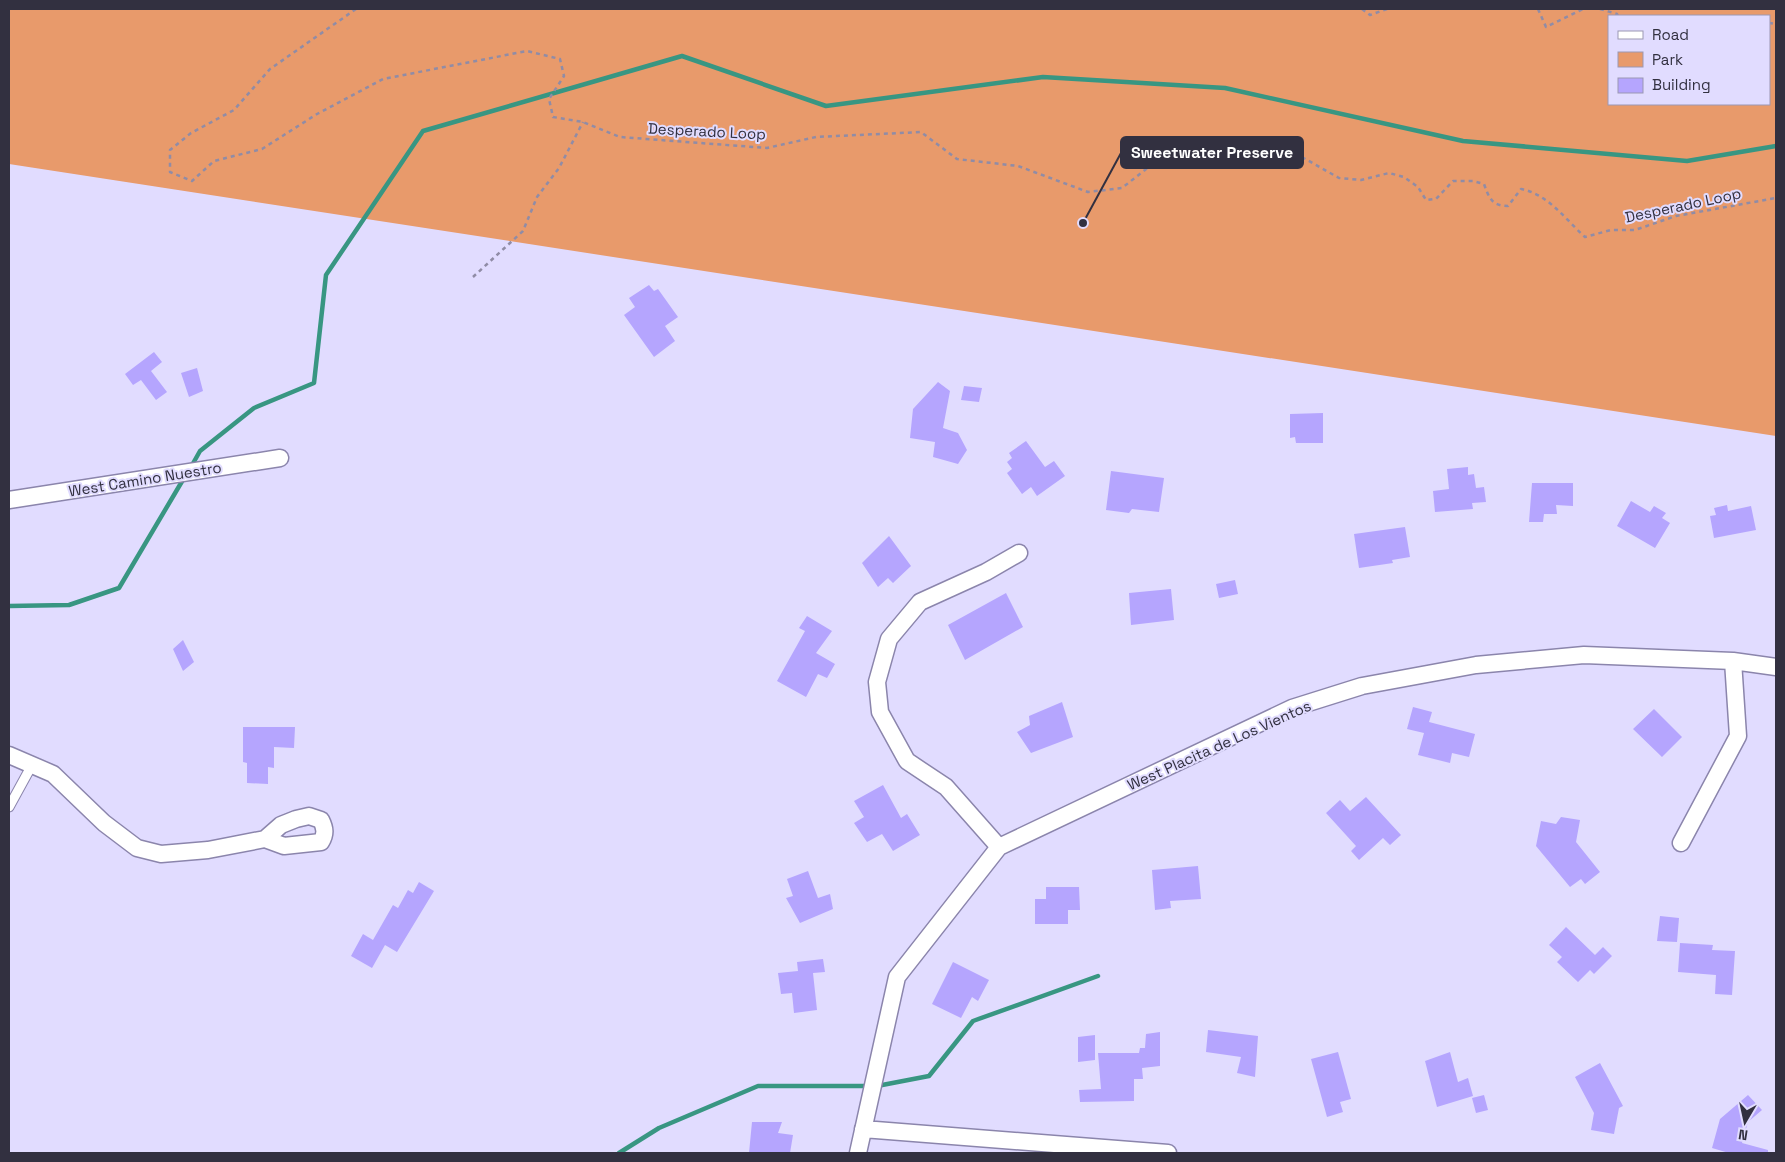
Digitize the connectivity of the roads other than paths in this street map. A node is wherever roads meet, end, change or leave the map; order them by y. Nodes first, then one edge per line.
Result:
1 (280, 458) dead end
2 (9, 500) edge
3 (1019, 553) dead end
4 (1734, 661) junction
5 (1776, 667) edge
6 (9, 755) edge
7 (32, 765) junction
8 (9, 807) edge
9 (265, 839) dead end
10 (1681, 843) dead end
11 (999, 847) junction
12 (863, 1129) junction
13 (1013, 1147) edge
14 (858, 1153) edge
15 (1168, 1153) edge

1 - 2 street, West Camino Nuestro
3 - 11 street
4 - 5 street, West Placita de Los Vientos
4 - 10 street
4 - 11 street, West Placita de Los Vientos
6 - 7 street
7 - 8 lane
7 - 9 street
11 - 12 street
12 - 13 street
12 - 14 street
13 - 15 street

